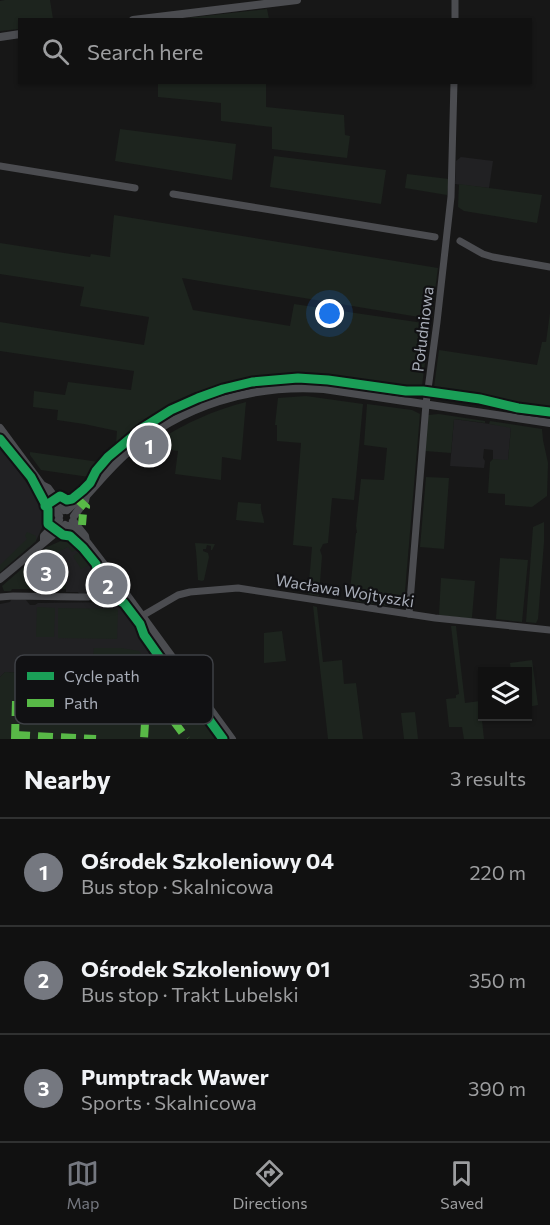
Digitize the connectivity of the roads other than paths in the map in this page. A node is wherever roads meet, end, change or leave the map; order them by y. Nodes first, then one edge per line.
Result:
1 (297, 0) edge
2 (456, 0) edge
3 (255, 2) edge
4 (147, 18) edge
5 (455, 18) edge
6 (18, 34) edge
7 (0, 37) edge
8 (454, 84) edge
9 (0, 166) edge
10 (135, 188) dead end
11 (173, 194) dead end
12 (435, 237) dead end
13 (460, 242) dead end
14 (550, 267) edge
15 (426, 404) junction
16 (550, 423) edge
17 (0, 428) edge
18 (66, 518) junction
19 (0, 579) edge
20 (94, 594) dead end
21 (0, 597) edge
22 (409, 614) junction
23 (142, 616) junction
24 (550, 630) edge
25 (171, 655) edge
26 (213, 713) edge
27 (232, 739) edge

1 - 3 street
2 - 5 street
3 - 4 street
6 - 7 street
8 - 15 street, Południowa
9 - 10 street
11 - 12 street
13 - 14 street
15 - 16 street
15 - 18 street
15 - 22 street, Południowa
17 - 18 street
18 - 19 street
18 - 23 street
20 - 21 street
22 - 23 street, Wacława Wojtyszki
22 - 24 street, Wacława Wojtyszki
23 - 25 street
26 - 27 street

